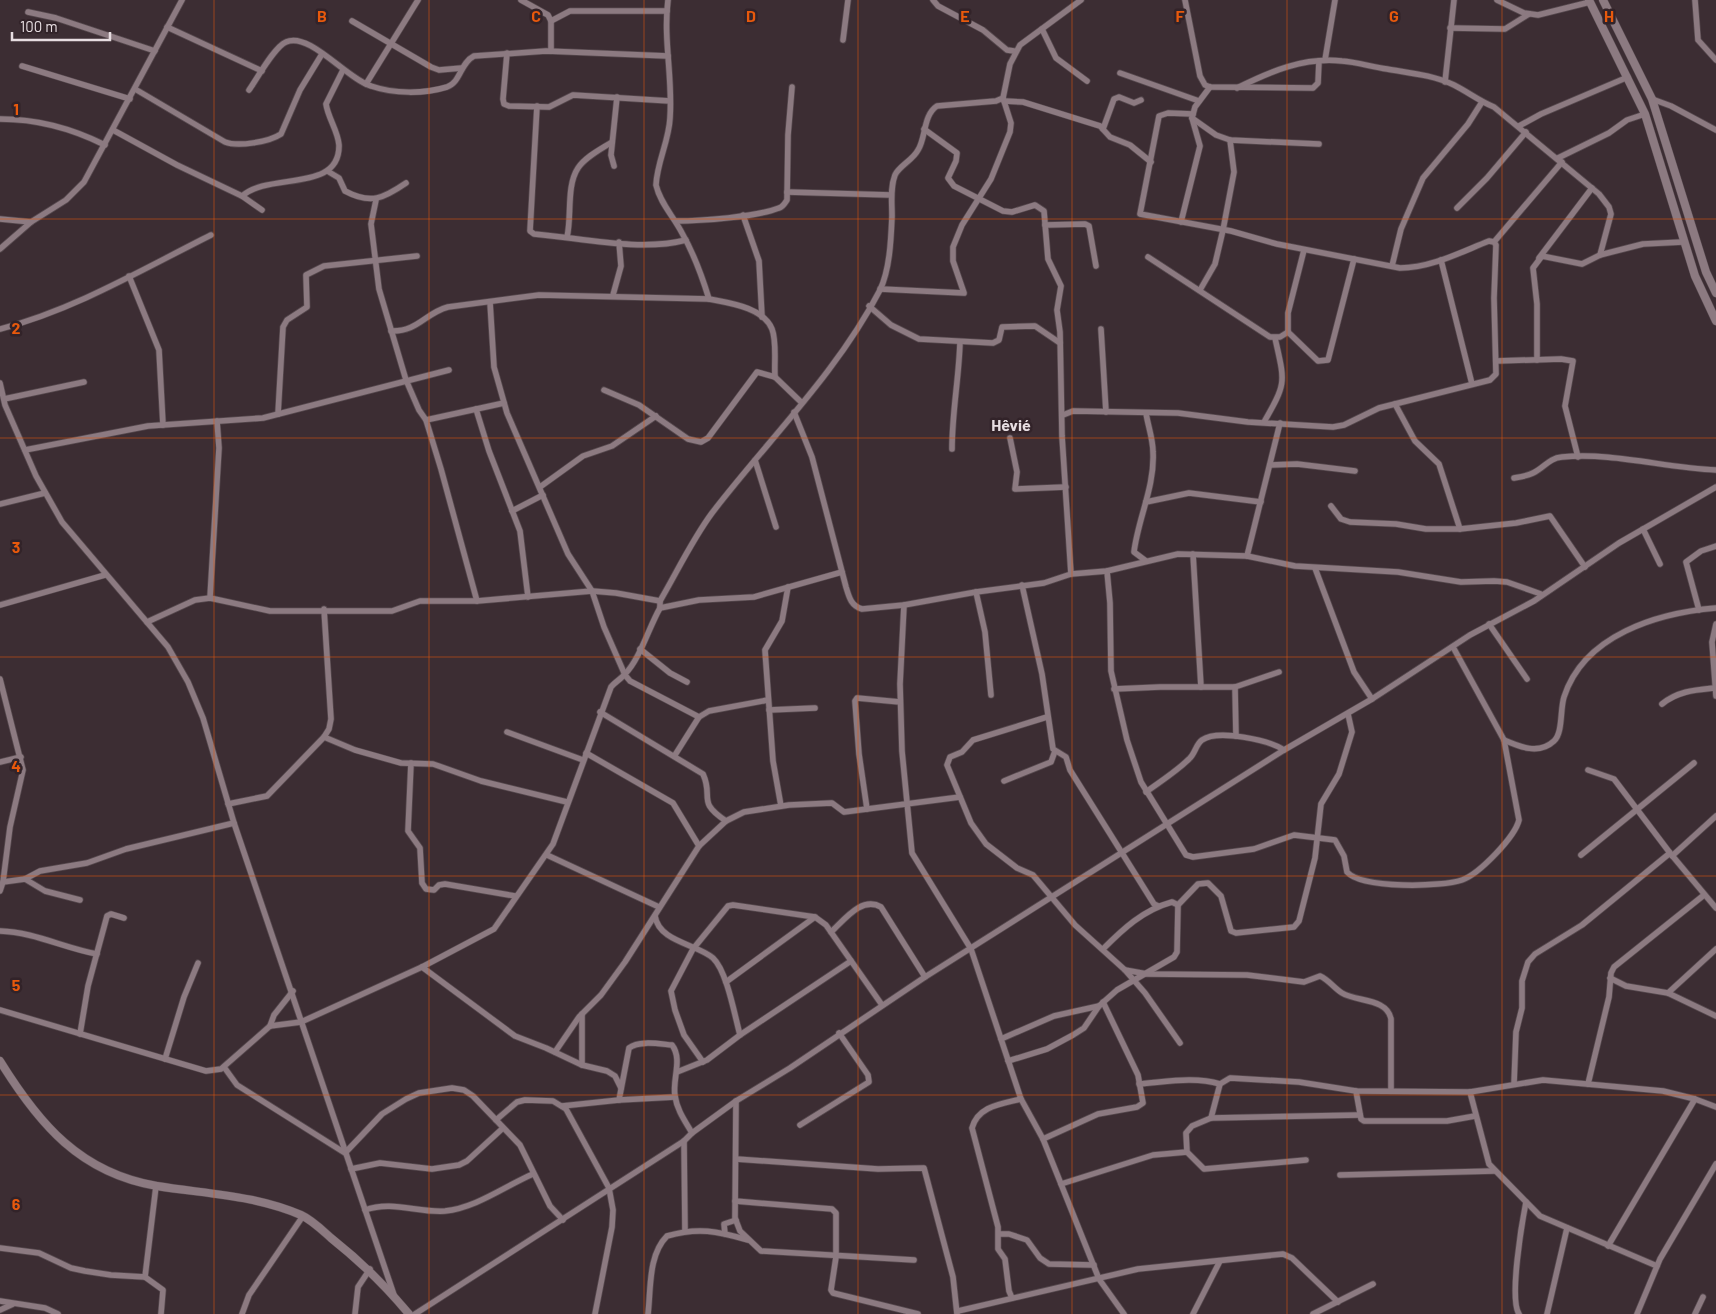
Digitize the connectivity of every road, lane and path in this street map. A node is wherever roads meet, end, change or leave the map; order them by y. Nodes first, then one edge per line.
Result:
1 (182, 0) edge
2 (418, 0) edge
3 (521, 0) edge
4 (668, 0) edge
5 (848, 0) edge
6 (933, 0) edge
7 (1081, 0) edge
8 (1185, 0) edge
9 (1335, 0) edge
10 (1454, 0) edge
11 (1497, 0) edge
12 (1603, 0) edge
13 (1695, 0) edge
14 (1590, 1) edge
15 (28, 12) dead end
16 (667, 12) junction
17 (1529, 14) junction
18 (352, 22) dead end
19 (551, 22) junction
20 (167, 27) junction
21 (1042, 28) junction
22 (1450, 28) junction
23 (843, 40) dead end
24 (392, 45) junction
25 (552, 51) junction
26 (1014, 51) junction
27 (155, 52) junction
28 (507, 53) junction
29 (322, 54) junction
30 (668, 56) junction
31 (1716, 60) edge
32 (1322, 61) junction
33 (22, 66) dead end
34 (462, 68) junction
35 (343, 70) junction
36 (262, 72) junction
37 (1120, 73) dead end
38 (1628, 77) junction
39 (1087, 81) dead end
40 (1445, 82) junction
41 (366, 84) junction
42 (792, 87) dead end
43 (1210, 87) junction
44 (1237, 88) junction
45 (135, 89) junction
46 (248, 90) dead end
47 (617, 97) junction
48 (1652, 99) junction
49 (130, 100) junction
50 (1003, 100) junction
51 (1141, 100) dead end
52 (670, 101) junction
53 (1198, 101) junction
54 (1482, 102) junction
55 (537, 106) junction
56 (1645, 114) junction
57 (1193, 116) junction
58 (0, 119) edge
59 (1519, 126) junction
60 (924, 128) junction
61 (1103, 129) junction
62 (113, 130) junction
63 (1716, 130) edge
64 (1526, 132) junction
65 (1230, 140) junction
66 (612, 142) junction
67 (1319, 144) dead end
68 (104, 146) junction
69 (1560, 160) junction
70 (1151, 162) junction
71 (614, 166) dead end
72 (329, 172) junction
73 (406, 183) dead end
74 (1592, 188) junction
75 (787, 192) junction
76 (891, 195) junction
77 (242, 196) junction
78 (980, 198) junction
79 (376, 200) junction
80 (1457, 208) dead end
81 (262, 210) dead end
82 (743, 215) junction
83 (0, 219) edge
84 (676, 221) junction
85 (31, 222) junction
86 (1181, 222) junction
87 (1045, 225) junction
88 (1223, 230) junction
89 (211, 235) dead end
90 (567, 237) junction
91 (686, 240) junction
92 (620, 242) junction
93 (1494, 242) junction
94 (1684, 242) junction
95 (0, 249) edge
96 (1304, 250) junction
97 (417, 256) dead end
98 (1600, 256) junction
99 (1148, 257) dead end
100 (1539, 258) junction
101 (1354, 259) junction
102 (1441, 260) junction
103 (375, 261) junction
104 (1096, 266) dead end
105 (1392, 266) junction
106 (129, 276) junction
107 (880, 289) junction
108 (1200, 290) junction
109 (1716, 293) edge
110 (613, 295) junction
111 (709, 299) junction
112 (490, 302) junction
113 (869, 306) junction
114 (762, 317) junction
115 (1716, 320) edge
116 (0, 329) edge
117 (1101, 330) dead end
118 (391, 331) junction
119 (1288, 332) junction
120 (1275, 338) junction
121 (960, 342) junction
122 (1060, 343) junction
123 (1537, 360) junction
124 (1496, 361) junction
125 (449, 370) dead end
126 (775, 377) junction
127 (406, 380) junction
128 (84, 382) dead end
129 (0, 383) edge
130 (1472, 384) junction
131 (604, 390) dead end
132 (5, 402) junction
133 (801, 402) junction
134 (504, 403) junction
135 (1395, 404) junction
136 (476, 409) junction
137 (0, 411) edge
138 (794, 412) junction
139 (1106, 412) junction
140 (1146, 413) junction
141 (278, 414) junction
142 (1062, 415) junction
143 (656, 416) junction
144 (426, 420) junction
145 (217, 421) junction
146 (1264, 422) junction
147 (1280, 423) junction
148 (163, 425) junction
149 (1010, 438) dead end
150 (952, 449) dead end
151 (25, 450) junction
152 (1578, 457) junction
153 (755, 460) junction
154 (1270, 465) junction
155 (1716, 470) edge
156 (1355, 471) dead end
157 (1514, 478) dead end
158 (540, 487) junction
159 (1066, 487) junction
160 (1716, 487) edge
161 (45, 492) junction
162 (544, 495) junction
163 (1146, 502) junction
164 (1261, 502) junction
165 (0, 504) edge
166 (1331, 506) dead end
167 (512, 511) junction
168 (776, 527) dead end
169 (1643, 529) junction
170 (1460, 530) junction
171 (1716, 546) edge
172 (1193, 554) junction
173 (1247, 556) junction
174 (1146, 561) junction
175 (1660, 564) dead end
176 (1585, 567) junction
177 (1315, 568) junction
178 (1106, 571) junction
179 (842, 572) junction
180 (1072, 574) junction
181 (105, 575) junction
182 (1022, 585) junction
183 (788, 587) junction
184 (592, 591) junction
185 (976, 592) junction
186 (1541, 594) junction
187 (528, 597) junction
188 (210, 598) junction
189 (477, 601) junction
190 (660, 604) junction
191 (0, 605) edge
192 (904, 605) junction
193 (1716, 608) edge
194 (324, 609) junction
195 (1699, 610) junction
196 (147, 622) junction
197 (1489, 624) junction
198 (1716, 624) edge
199 (1453, 647) junction
200 (640, 649) junction
201 (1279, 672) dead end
202 (625, 675) junction
203 (0, 679) edge
204 (1527, 680) dead end
205 (687, 682) dead end
206 (1201, 687) junction
207 (1235, 687) junction
208 (1715, 688) junction
209 (1114, 689) junction
210 (990, 696) dead end
211 (1716, 696) edge
212 (1372, 699) junction
213 (768, 700) junction
214 (900, 702) junction
215 (1662, 704) dead end
216 (815, 708) dead end
217 (769, 710) junction
218 (600, 712) junction
219 (1348, 714) junction
220 (699, 717) junction
221 (1047, 717) junction
222 (507, 732) dead end
223 (1236, 736) junction
224 (324, 737) junction
225 (1504, 740) junction
226 (1284, 750) junction
227 (1055, 751) junction
228 (586, 753) junction
229 (675, 755) junction
230 (21, 757) junction
231 (583, 760) junction
232 (0, 762) edge
233 (411, 762) junction
234 (1694, 763) dead end
235 (1588, 770) dead end
236 (1004, 780) dead end
237 (1146, 792) junction
238 (960, 797) junction
239 (567, 802) junction
240 (228, 804) junction
241 (907, 804) junction
242 (782, 806) junction
243 (867, 809) junction
244 (1639, 810) junction
245 (1716, 816) edge
246 (726, 821) junction
247 (234, 823) junction
248 (1166, 825) junction
249 (1316, 836) junction
250 (699, 846) junction
251 (1121, 854) junction
252 (547, 855) junction
253 (1581, 855) dead end
254 (1671, 855) junction
255 (25, 879) junction
256 (3, 882) junction
257 (0, 891) edge
258 (1704, 895) junction
259 (515, 896) junction
260 (1052, 897) junction
261 (80, 900) dead end
262 (1178, 905) junction
263 (1158, 906) junction
264 (659, 907) junction
265 (1716, 908) edge
266 (656, 916) junction
267 (814, 917) junction
268 (124, 918) dead end
269 (0, 930) edge
270 (831, 932) junction
271 (693, 948) junction
272 (970, 949) junction
273 (1103, 949) junction
274 (1716, 950) edge
275 (97, 954) junction
276 (851, 961) junction
277 (198, 963) dead end
278 (422, 967) junction
279 (1125, 970) junction
280 (1147, 974) junction
281 (926, 977) junction
282 (1610, 978) junction
283 (1134, 981) junction
284 (726, 982) junction
285 (293, 991) junction
286 (1668, 993) junction
287 (1101, 1004) junction
288 (882, 1005) junction
289 (0, 1010) edge
290 (582, 1014) junction
291 (1716, 1016) edge
292 (301, 1022) junction
293 (270, 1026) junction
294 (839, 1033) junction
295 (80, 1034) junction
296 (740, 1036) junction
297 (1001, 1039) junction
298 (1180, 1043) dead end
299 (555, 1052) junction
300 (165, 1058) junction
301 (1008, 1061) junction
302 (0, 1062) edge
303 (703, 1062) junction
304 (582, 1066) junction
305 (224, 1067) junction
306 (677, 1072) junction
307 (1139, 1084) junction
308 (1220, 1084) junction
309 (1514, 1084) junction
310 (1588, 1084) junction
311 (621, 1088) junction
312 (1356, 1091) junction
313 (1391, 1091) junction
314 (1470, 1092) junction
315 (675, 1097) junction
316 (1021, 1099) junction
317 (1696, 1099) junction
318 (618, 1100) junction
319 (736, 1101) junction
320 (562, 1106) junction
321 (1716, 1107) edge
322 (1360, 1116) junction
323 (1475, 1116) junction
324 (1211, 1118) junction
325 (496, 1120) junction
326 (800, 1125) dead end
327 (503, 1128) junction
328 (692, 1133) junction
329 (1043, 1139) junction
330 (684, 1141) junction
331 (1187, 1152) junction
332 (345, 1153) junction
333 (736, 1159) junction
334 (1306, 1160) dead end
335 (1716, 1164) edge
336 (351, 1169) junction
337 (1494, 1171) junction
338 (533, 1174) junction
339 (1340, 1175) dead end
340 (1061, 1184) junction
341 (156, 1186) junction
342 (609, 1188) junction
343 (735, 1201) junction
344 (1526, 1202) junction
345 (365, 1210) junction
346 (303, 1216) junction
347 (563, 1220) junction
348 (736, 1220) junction
349 (1567, 1228) junction
350 (684, 1231) junction
351 (725, 1234) junction
352 (999, 1234) junction
353 (748, 1240) junction
354 (1608, 1246) junction
355 (0, 1248) edge
356 (836, 1257) junction
357 (914, 1260) dead end
358 (1220, 1261) junction
359 (1094, 1265) junction
360 (1657, 1266) junction
361 (370, 1269) junction
362 (145, 1277) junction
363 (1099, 1279) junction
364 (1373, 1284) dead end
365 (394, 1295) junction
366 (1703, 1297) dead end
367 (1012, 1298) junction
368 (0, 1301) edge
369 (1338, 1302) junction
370 (15, 1303) junction
371 (0, 1310) edge
372 (406, 1312) edge
373 (958, 1313) edge
374 (58, 1314) edge
375 (161, 1314) edge
376 (242, 1314) edge
377 (355, 1314) edge
378 (415, 1314) edge
379 (596, 1314) edge
380 (648, 1314) edge
381 (918, 1314) edge
382 (1124, 1314) edge
383 (1193, 1314) edge
384 (1313, 1314) edge
385 (1518, 1314) edge
386 (1547, 1314) edge
387 (1636, 1314) edge
388 (1695, 1314) edge

1 - 20 street
2 - 24 street
3 - 19 street
4 - 16 street
5 - 23 street
6 - 26 street
7 - 21 street
8 - 43 street
9 - 32 street
10 - 22 street
11 - 17 street
12 - 48 street
13 - 31 street
14 - 17 street
14 - 38 street
15 - 27 street
16 - 19 street
16 - 30 street
17 - 22 street
18 - 24 street
19 - 25 street
20 - 27 street
20 - 36 street
21 - 26 street
21 - 39 street
22 - 40 street
24 - 34 street
24 - 41 street
25 - 28 street
25 - 30 street
26 - 50 street
27 - 45 street
28 - 34 street
28 - 55 street
29 - 35 street
29 - 36 street
29 - 45 street
30 - 52 street
32 - 40 street
32 - 44 street
32 - 44 street
33 - 49 street
34 - 41 street
35 - 41 street
35 - 72 street
36 - 46 street
37 - 53 street
38 - 56 street
38 - 59 street
40 - 54 street
42 - 75 street
43 - 44 street
43 - 53 street
45 - 49 street
47 - 52 street
47 - 55 street
47 - 66 street
48 - 63 street
48 - 109 street
49 - 62 street
50 - 60 street
50 - 61 street
50 - 78 street
51 - 61 street
52 - 84 street
53 - 57 street
54 - 59 street
54 - 105 street
55 - 90 street
56 - 69 street
56 - 94 street
57 - 65 street
57 - 70 street
57 - 86 street
58 - 68 street
59 - 64 street
60 - 76 street
60 - 78 street
61 - 70 street
62 - 68 street
62 - 77 street
64 - 69 street
64 - 80 street
65 - 67 street
65 - 88 street
66 - 71 street
66 - 90 street
68 - 85 street
69 - 74 street
69 - 93 street
70 - 86 street
72 - 77 street
72 - 79 street
73 - 79 street
74 - 98 street
74 - 100 street
75 - 76 street
75 - 82 street
76 - 107 street
77 - 81 street
78 - 87 street
78 - 107 street
79 - 103 street
82 - 84 street
82 - 114 street
83 - 85 street
84 - 91 street
85 - 95 street
86 - 88 street
87 - 104 street
87 - 122 street
88 - 96 street
88 - 108 street
89 - 106 street
90 - 92 street
91 - 92 street
91 - 111 street
92 - 110 street
93 - 102 street
93 - 124 street
94 - 98 street
94 - 115 street
96 - 101 street
96 - 119 street
97 - 103 street
98 - 100 street
99 - 108 street
100 - 123 street
101 - 105 street
101 - 119 street
102 - 105 street
102 - 130 street
103 - 118 street
103 - 141 street
106 - 116 street
106 - 148 street
107 - 113 street
108 - 120 street
110 - 111 street
110 - 112 street
111 - 114 street
112 - 118 street
112 - 134 street
113 - 121 street
113 - 133 street
114 - 126 street
117 - 139 street
118 - 127 street
119 - 120 street
120 - 146 street
121 - 122 street
121 - 150 street
122 - 142 street
123 - 124 street
123 - 152 street
124 - 130 street
125 - 127 street
126 - 133 street
126 - 143 street
127 - 141 street
127 - 144 street
128 - 132 street
129 - 132 street
130 - 135 street
131 - 143 street
132 - 137 street
132 - 151 street
133 - 138 street
134 - 136 street
134 - 158 street
135 - 147 street
135 - 170 street
136 - 144 street
136 - 167 street
138 - 153 street
138 - 179 street
139 - 140 street
139 - 142 street
140 - 146 street
140 - 163 street
141 - 145 street
142 - 159 street
143 - 158 street
144 - 189 street
145 - 148 street
145 - 188 street
146 - 147 street
147 - 154 street
148 - 151 street
149 - 159 street
151 - 161 street
152 - 155 street
152 - 157 street
153 - 168 street
153 - 190 street
154 - 156 street
154 - 164 street
158 - 162 street
159 - 180 street
160 - 169 street
161 - 165 street
161 - 181 street
162 - 167 street
162 - 184 street
163 - 164 street
163 - 174 street
164 - 173 street
166 - 170 street
167 - 187 street
169 - 175 street
169 - 176 street
170 - 176 street
171 - 195 street
172 - 173 street
172 - 174 street
172 - 206 street
173 - 177 street
174 - 178 street
176 - 186 street
177 - 186 street
177 - 212 street
178 - 180 street
178 - 209 street
179 - 183 street
179 - 192 street
180 - 182 street
181 - 191 street
181 - 196 street
182 - 185 street
182 - 221 street
183 - 190 street
183 - 213 street
184 - 187 street
184 - 190 street
184 - 202 street
185 - 192 street
185 - 210 street
186 - 197 street
187 - 189 street
188 - 194 street
188 - 196 street
189 - 194 street
190 - 200 street
192 - 214 street
193 - 195 street
194 - 224 street
195 - 225 street
196 - 240 street
197 - 199 street
197 - 204 street
198 - 208 street
199 - 212 street
199 - 225 street
200 - 202 street
200 - 205 street
201 - 207 street
202 - 218 street
202 - 220 street
203 - 230 street
206 - 207 street
206 - 209 street
207 - 223 street
208 - 211 street
208 - 215 street
209 - 237 street
212 - 219 street
213 - 217 street
213 - 220 street
214 - 241 street
214 - 243 street
216 - 217 street
217 - 242 street
218 - 228 street
218 - 229 street
219 - 226 street
219 - 249 street
220 - 229 street
221 - 227 street
221 - 238 street
222 - 231 street
223 - 226 street
223 - 237 street
224 - 233 street
224 - 240 street
225 - 249 street
226 - 248 street
227 - 236 street
227 - 251 street
228 - 231 street
228 - 250 street
229 - 246 street
230 - 232 street
230 - 256 street
231 - 239 street
233 - 239 street
233 - 259 street
234 - 244 street
235 - 244 street
237 - 248 street
238 - 241 street
238 - 260 street
239 - 252 street
240 - 247 street
241 - 243 street
241 - 272 street
242 - 243 street
242 - 246 street
244 - 253 street
244 - 254 street
245 - 254 street
246 - 250 street
247 - 255 street
247 - 285 street
248 - 249 street
248 - 251 street
249 - 262 street
250 - 264 street
251 - 260 street
251 - 263 street
252 - 259 street
252 - 264 street
254 - 258 street
254 - 309 street
255 - 256 street
255 - 261 street
256 - 257 street
258 - 265 street
258 - 282 street
259 - 278 street
260 - 272 street
260 - 273 street
262 - 263 street
262 - 280 street
263 - 273 street
264 - 266 street
266 - 271 street
266 - 290 street
267 - 270 street
267 - 271 street
267 - 284 street
268 - 275 street
269 - 275 street
270 - 276 street
270 - 281 street
271 - 284 street
271 - 303 street
272 - 281 street
272 - 297 street
273 - 279 street
274 - 286 street
275 - 295 street
276 - 288 street
276 - 296 street
277 - 300 street
278 - 292 street
278 - 299 street
279 - 280 street
279 - 283 street
280 - 283 street
280 - 313 street
281 - 288 street
282 - 286 street
282 - 310 street
283 - 287 street
283 - 298 street
284 - 296 street
285 - 292 street
285 - 293 street
286 - 291 street
287 - 297 street
287 - 301 street
287 - 307 street
288 - 294 street
289 - 295 street
290 - 299 street
290 - 304 street
292 - 293 street
292 - 332 street
293 - 305 street
294 - 319 street
294 - 326 street
295 - 300 street
296 - 303 street
297 - 301 street
299 - 304 street
300 - 305 street
301 - 316 street
302 - 341 street
303 - 306 street
304 - 311 street
305 - 332 street
306 - 311 street
306 - 315 street
307 - 308 street
307 - 329 street
308 - 312 street
308 - 324 street
309 - 310 street
309 - 314 street
310 - 317 street
311 - 318 street
312 - 313 street
312 - 322 street
313 - 314 street
314 - 323 street
315 - 318 street
315 - 328 street
316 - 329 street
316 - 352 street
317 - 321 street
317 - 354 street
318 - 320 street
319 - 328 street
319 - 333 street
320 - 325 street
320 - 342 street
322 - 323 street
322 - 324 street
323 - 337 street
324 - 331 street
325 - 327 street
325 - 332 street
327 - 336 street
327 - 338 street
328 - 330 street
329 - 340 street
330 - 342 street
330 - 350 street
331 - 334 street
331 - 340 street
332 - 336 street
333 - 343 street
333 - 373 street
335 - 360 street
336 - 345 street
337 - 339 street
337 - 344 street
338 - 345 street
338 - 347 street
340 - 359 street
341 - 346 street
341 - 362 street
342 - 347 street
342 - 379 street
343 - 348 street
343 - 356 street
344 - 349 street
344 - 385 street
345 - 365 street
346 - 361 street
346 - 376 street
347 - 378 street
348 - 351 street
348 - 353 street
349 - 354 street
349 - 386 street
350 - 351 street
350 - 380 street
351 - 353 street
352 - 359 street
352 - 367 street
353 - 356 street
354 - 360 street
355 - 362 street
356 - 357 street
356 - 381 street
358 - 363 street
358 - 369 street
358 - 383 street
359 - 363 street
360 - 387 street
361 - 365 street
361 - 377 street
362 - 375 street
363 - 367 street
363 - 382 street
364 - 369 street
365 - 372 street
366 - 388 street
367 - 373 street
368 - 370 street
369 - 384 street
370 - 371 street
370 - 374 street

